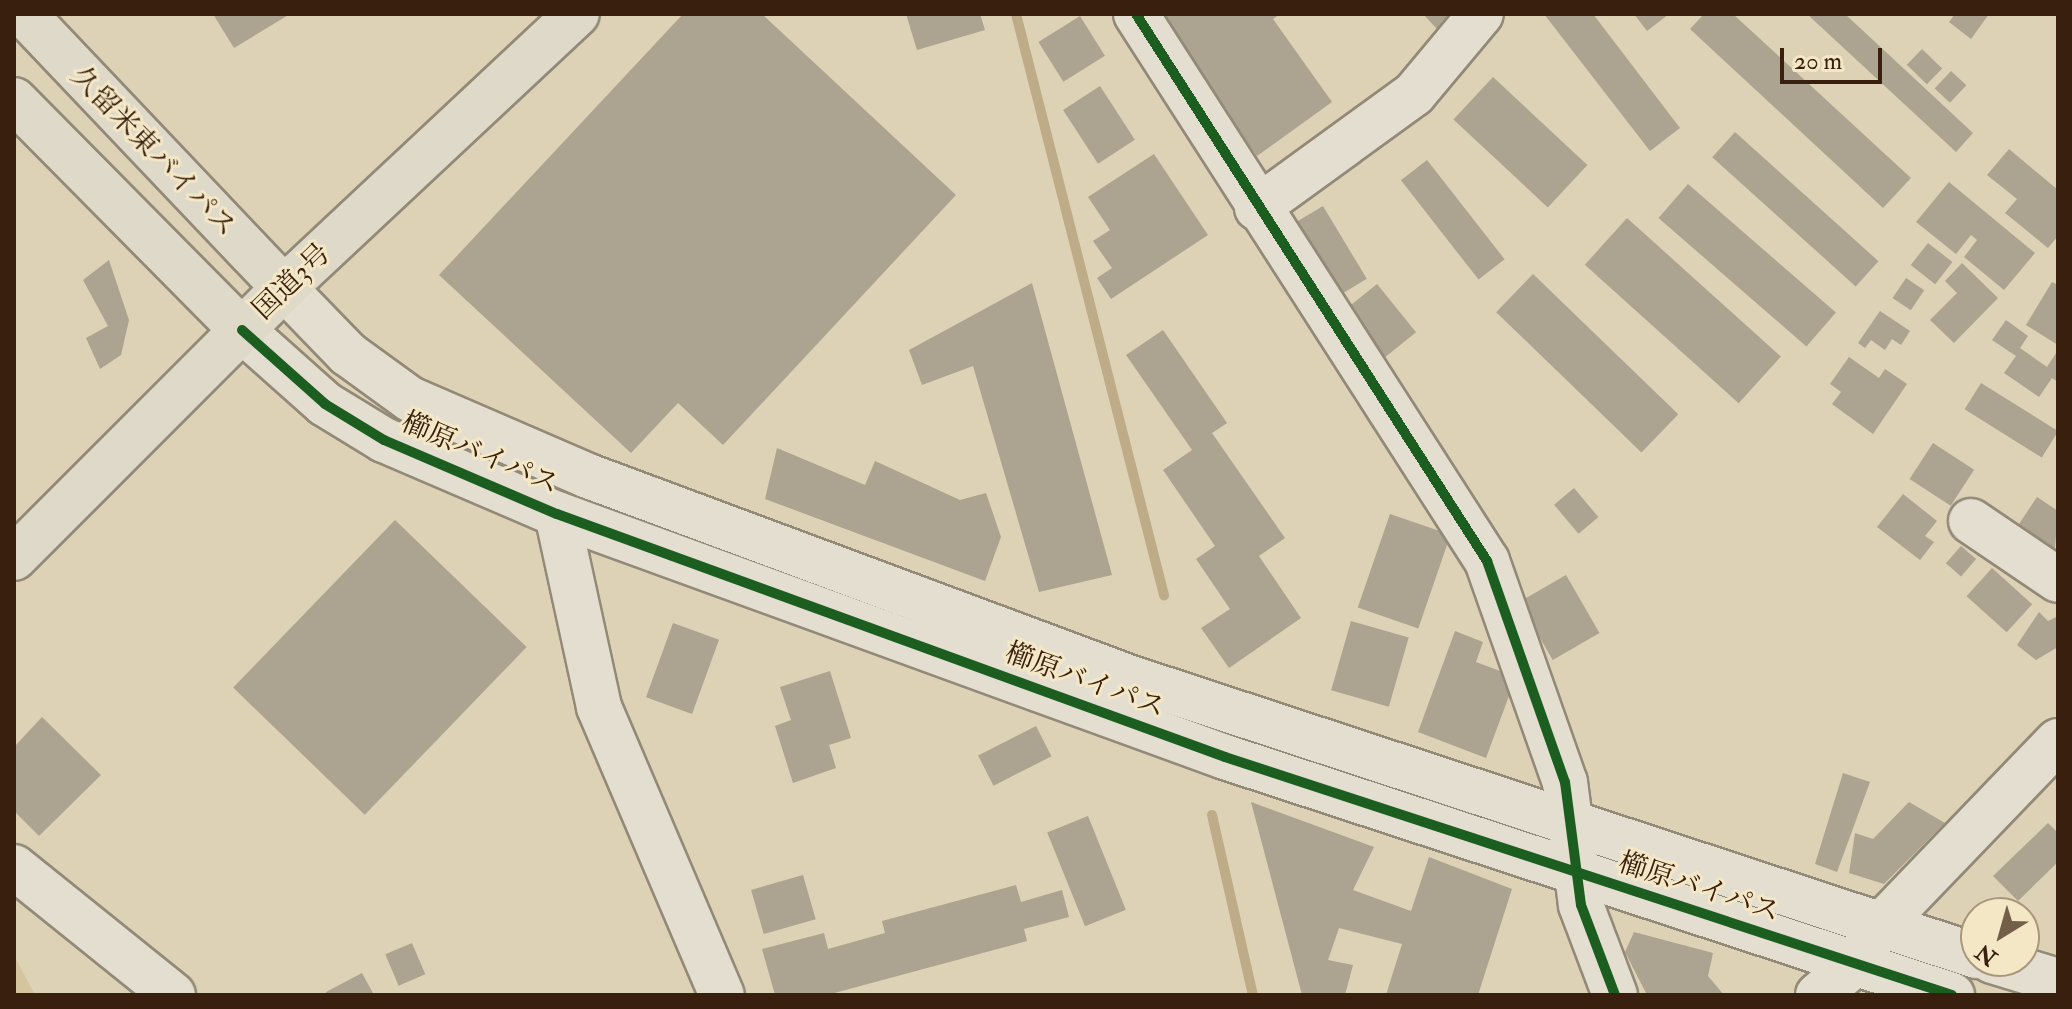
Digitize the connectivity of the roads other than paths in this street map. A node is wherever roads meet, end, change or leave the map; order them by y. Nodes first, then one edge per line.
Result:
1 (24, 14) edge
2 (577, 14) edge
3 (1136, 14) edge
4 (1481, 14) edge
5 (14, 100) edge
6 (1257, 208) junction
7 (284, 288) junction
8 (242, 330) junction
9 (557, 514) junction
10 (1971, 521) dead end
11 (14, 558) edge
12 (2058, 580) edge
13 (2058, 741) edge
14 (1571, 824) junction
15 (14, 867) edge
16 (1577, 873) junction
17 (1879, 927) junction
18 (1960, 951) edge
19 (1855, 964) junction
20 (173, 995) edge
21 (722, 995) edge
22 (1615, 995) edge
23 (1818, 995) edge
24 (1952, 995) edge

1 - 7 highway, 久留米東バイパス
2 - 7 highway, 国道3号
3 - 6 street
4 - 6 street
5 - 8 highway
6 - 14 street
7 - 8 highway, 国道3号
7 - 14 street, 櫛原バイパス
8 - 9 street, 櫛原バイパス
8 - 11 highway, 国道3号
9 - 16 street, 櫛原バイパス
9 - 21 street
10 - 12 street
13 - 17 street
14 - 16 street
14 - 17 street, 櫛原バイパス
15 - 20 street
16 - 19 street, 櫛原バイパス
16 - 22 street
17 - 18 street, 櫛原バイパス
17 - 19 street
19 - 23 street
19 - 24 street, 櫛原バイパス

